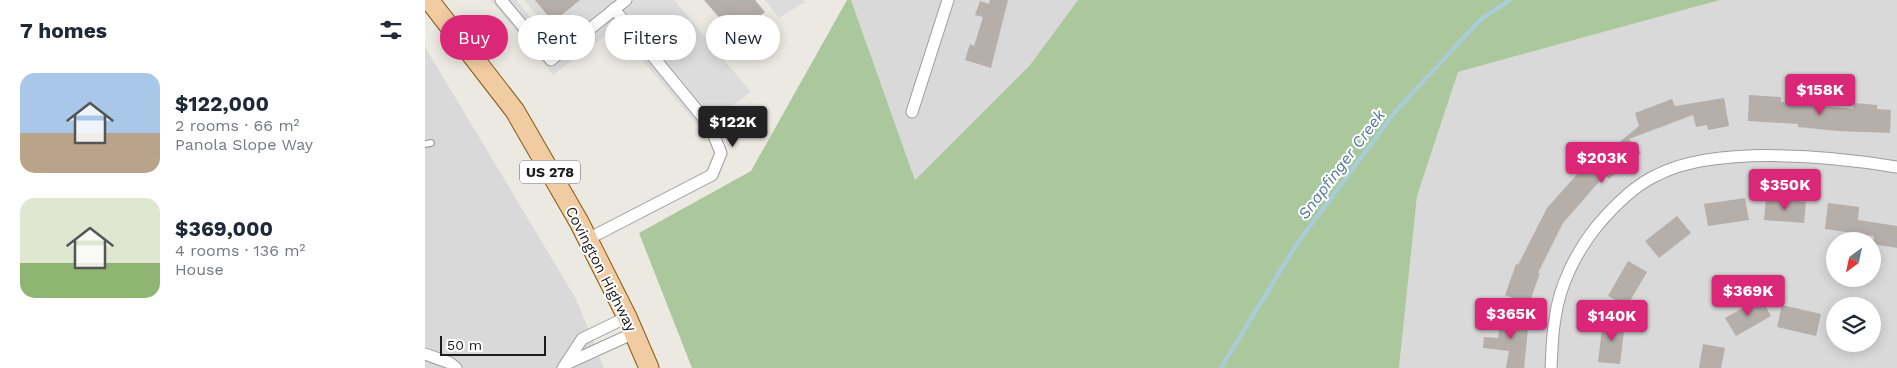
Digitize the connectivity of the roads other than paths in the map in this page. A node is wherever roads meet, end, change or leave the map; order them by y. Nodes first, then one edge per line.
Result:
1 (429, 0) edge
2 (501, 0) edge
3 (626, 0) edge
4 (948, 0) edge
5 (614, 9) junction
6 (912, 112) dead end
7 (1897, 167) edge
8 (588, 239) junction
9 (631, 325) junction
10 (425, 354) edge
11 (564, 367) edge
12 (456, 368) edge
13 (649, 368) edge
14 (1551, 368) edge

1 - 8 main road, Covington Highway / US 278
2 - 5 street
3 - 5 street
4 - 6 street
5 - 8 street
7 - 14 street
8 - 9 main road, Covington Highway / US 278
9 - 11 street
9 - 11 street
9 - 13 main road, Covington Highway / US 278
10 - 12 street

